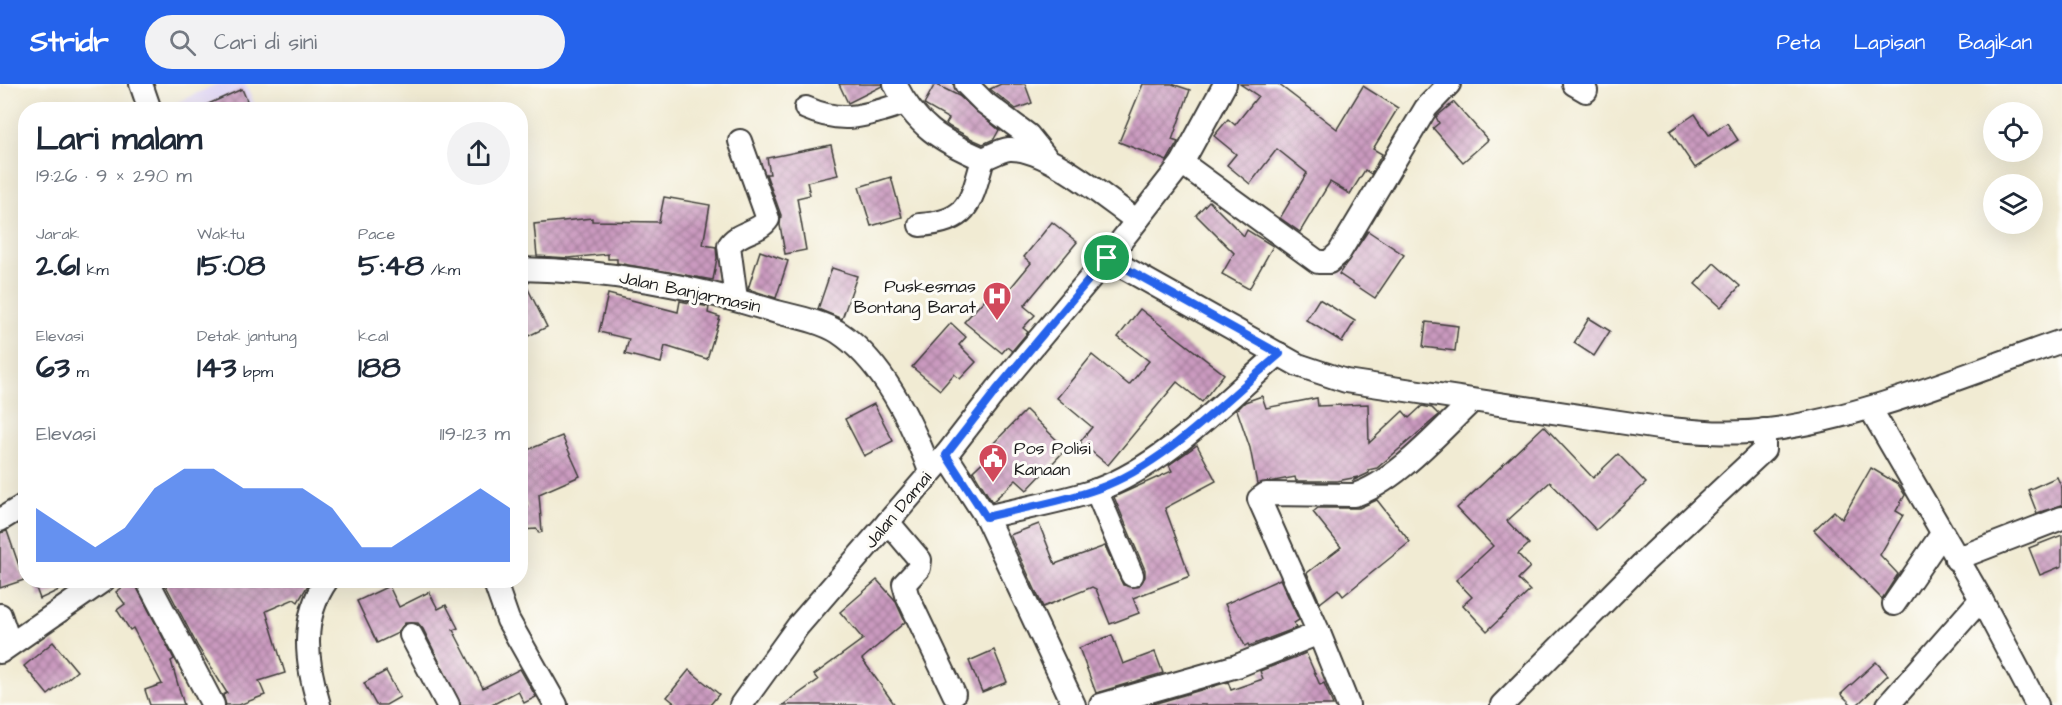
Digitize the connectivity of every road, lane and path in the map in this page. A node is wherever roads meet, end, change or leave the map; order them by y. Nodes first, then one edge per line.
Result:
1 (966, 84) edge
2 (1226, 84) edge
3 (1449, 84) edge
4 (141, 86) edge
5 (900, 93) edge
6 (147, 102) edge
7 (806, 108) dead end
8 (741, 141) dead end
9 (1045, 156) junction
10 (983, 159) junction
11 (1182, 163) junction
12 (920, 225) dead end
13 (1121, 241) junction
14 (528, 270) edge
15 (736, 299) junction
16 (2062, 341) edge
17 (1280, 354) junction
18 (1472, 401) junction
19 (1870, 408) junction
20 (1764, 430) junction
21 (946, 455) junction
22 (930, 471) junction
23 (1096, 490) junction
24 (18, 509) edge
25 (986, 517) junction
26 (2062, 518) edge
27 (0, 520) edge
28 (888, 522) junction
29 (1942, 534) junction
30 (1956, 558) junction
31 (1132, 575) dead end
32 (92, 588) edge
33 (151, 588) edge
34 (322, 588) edge
35 (497, 588) edge
36 (1981, 599) junction
37 (1894, 604) dead end
38 (0, 615) edge
39 (1319, 633) junction
40 (411, 635) dead end
41 (5, 648) edge
42 (954, 694) dead end
43 (213, 705) edge
44 (319, 705) edge
45 (448, 705) edge
46 (556, 705) edge
47 (741, 705) edge
48 (1074, 705) edge
49 (1101, 705) edge
50 (1348, 705) edge
51 (1502, 705) edge
52 (1887, 705) edge
53 (2037, 705) edge

1 - 9 street
2 - 11 street, Jalan Damai
3 - 11 street
4 - 6 street
5 - 7 street
5 - 10 street
8 - 15 street
9 - 10 street
9 - 13 street
10 - 12 street
11 - 13 street, Jalan Damai
13 - 17 street
13 - 21 street, Jalan Damai
14 - 15 street, Jalan Banjarmasin
15 - 22 street, Jalan Banjarmasin
16 - 19 street
17 - 18 street
17 - 23 street
18 - 20 street
18 - 39 street
19 - 20 street
19 - 29 street
20 - 51 street
21 - 22 street, Jalan Damai
21 - 25 street
22 - 28 street, Jalan Damai
23 - 25 street
23 - 31 street
24 - 27 street
25 - 48 street
26 - 30 street
28 - 42 street
28 - 47 street, Jalan Damai
29 - 30 street
29 - 37 street
30 - 36 street
32 - 41 street
33 - 43 street
34 - 44 street
35 - 46 street
36 - 52 street
36 - 53 street
38 - 41 street
39 - 49 street
39 - 50 street
40 - 45 street

